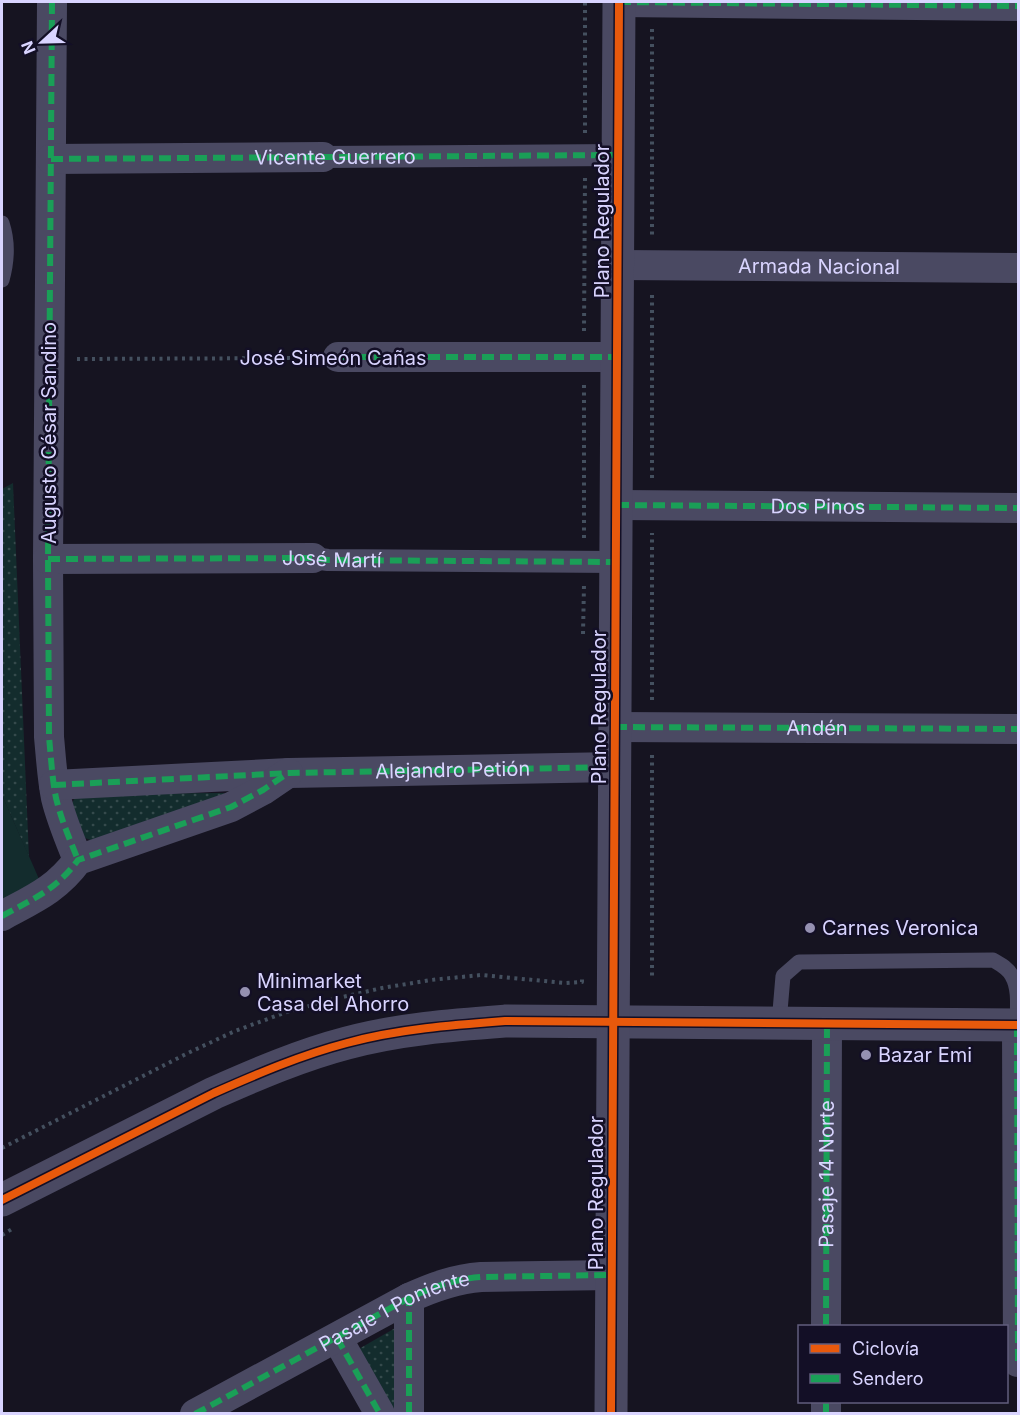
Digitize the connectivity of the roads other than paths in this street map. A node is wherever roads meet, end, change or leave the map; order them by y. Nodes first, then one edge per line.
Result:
1 (52, 2) edge
2 (619, 2) edge
3 (1018, 6) edge
4 (619, 155) junction
5 (323, 157) joint
6 (51, 159) junction
7 (2, 223) edge
8 (618, 265) junction
9 (1018, 268) edge
10 (2, 280) edge
11 (338, 357) road end
12 (617, 357) junction
13 (616, 505) junction
14 (1018, 508) edge
15 (313, 558) joint
16 (48, 559) junction
17 (616, 562) junction
18 (615, 727) junction
19 (1018, 729) edge
20 (615, 767) junction
21 (289, 772) junction
22 (54, 785) junction
23 (78, 860) junction
24 (2, 915) edge
25 (613, 1022) junction
26 (779, 1023) junction
27 (827, 1023) junction
28 (1018, 1025) edge
29 (2, 1200) edge
30 (612, 1275) junction
31 (409, 1298) junction
32 (826, 1325) edge
33 (337, 1338) junction
34 (1018, 1362) edge
35 (195, 1413) edge
36 (380, 1413) edge
37 (409, 1413) edge
38 (611, 1413) edge

1 - 6 street, Augusto César Sandino
2 - 3 street
2 - 4 street, Plano Regulador
4 - 5 street, Vicente Guerrero
4 - 8 street, Plano Regulador
5 - 6 street, Vicente Guerrero
6 - 16 street, Augusto César Sandino
7 - 10 lane
8 - 9 street, Armada Nacional
8 - 12 street, Plano Regulador
11 - 12 street, José Simeón Cañas
12 - 13 street, Plano Regulador
13 - 14 street, Dos Pinos
13 - 17 street, Plano Regulador
15 - 16 street, José Martí
15 - 17 street, José Martí
16 - 22 street, Augusto César Sandino
17 - 18 street, Plano Regulador
18 - 19 street, Andén
18 - 20 street, Plano Regulador
20 - 21 street, Alejandro Petión
20 - 25 street, Plano Regulador
21 - 22 street, Alejandro Petión
21 - 23 street
22 - 23 street, Augusto César Sandino
23 - 24 street
25 - 26 street
25 - 29 street
25 - 30 street, Plano Regulador
26 - 27 street
26 - 28 lane
27 - 28 street
27 - 32 street, Pasaje 14 Norte
28 - 34 street
30 - 31 street, Pasaje 1 Poniente
30 - 38 street, Plano Regulador
31 - 33 street, Pasaje 1 Poniente
31 - 37 street
33 - 35 street, Pasaje 1 Poniente
33 - 36 street

